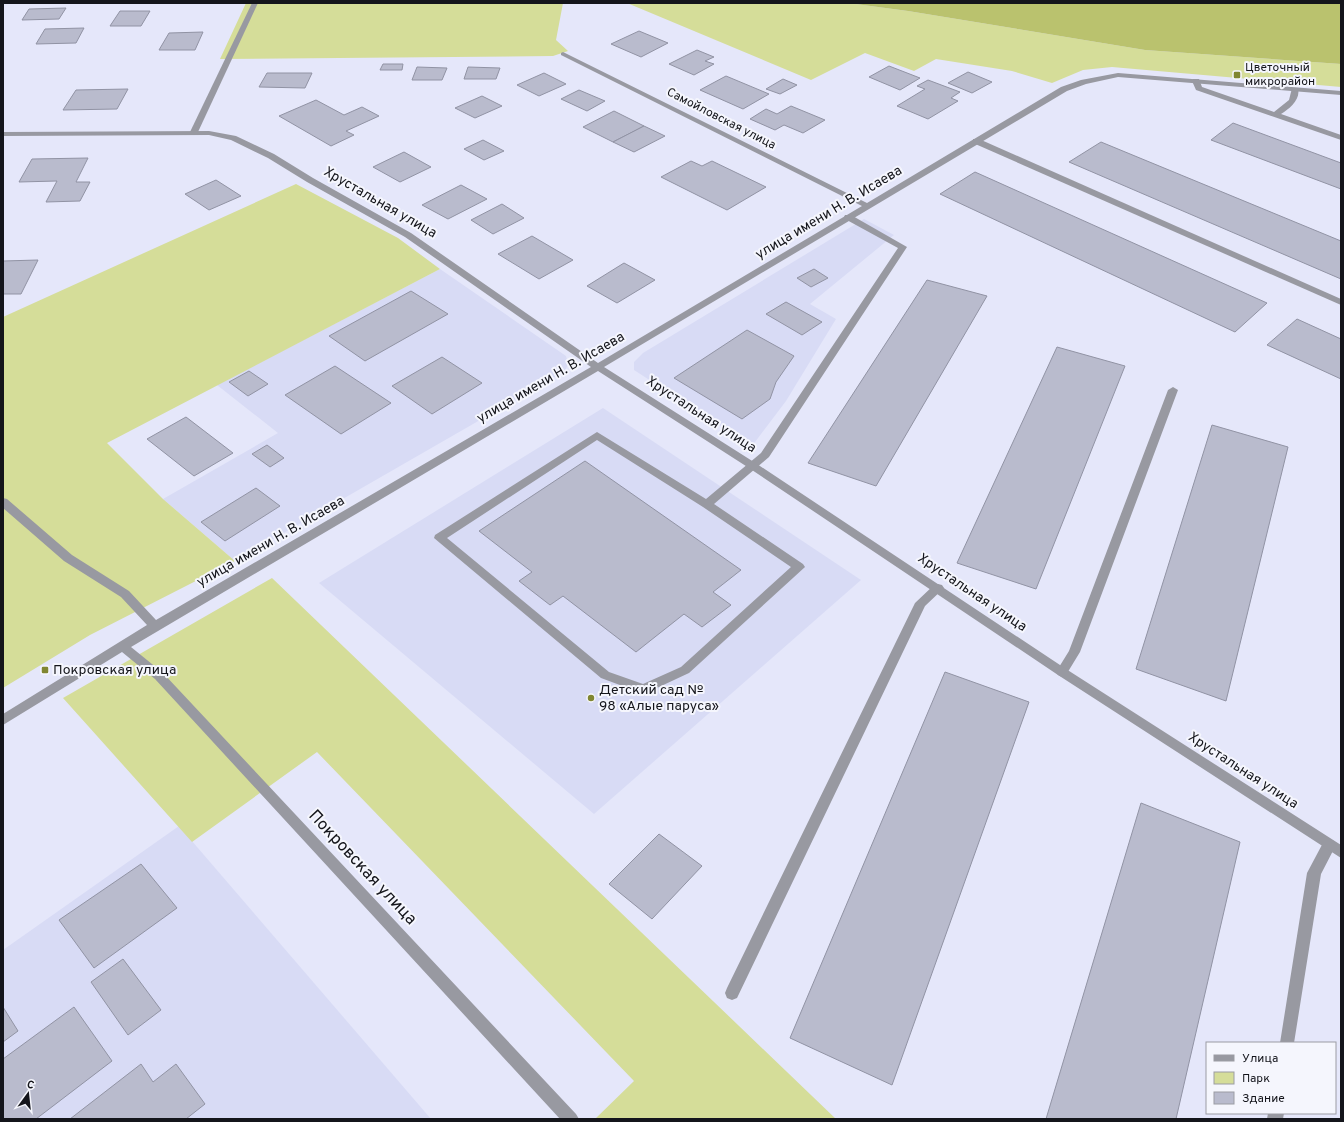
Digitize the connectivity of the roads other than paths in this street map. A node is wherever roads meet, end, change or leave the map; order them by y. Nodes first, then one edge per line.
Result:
1 (255, 3) edge
2 (563, 54) dead end
3 (1196, 81) junction
4 (1295, 90) junction
5 (1341, 94) edge
6 (1276, 114) junction
7 (194, 132) junction
8 (3, 134) edge
9 (1341, 138) edge
10 (976, 141) junction
11 (868, 206) junction
12 (848, 218) junction
13 (1341, 302) edge
14 (598, 366) junction
15 (1173, 390) dead end
16 (753, 466) junction
17 (3, 502) edge
18 (707, 504) junction
19 (938, 588) junction
20 (155, 626) junction
21 (122, 646) junction
22 (1062, 672) junction
23 (3, 720) edge
24 (1335, 848) edge
25 (732, 993) dead end
26 (1287, 1042) edge
27 (571, 1119) edge

1 - 7 street
2 - 11 street, Самойловская улица
3 - 4 street, улица имени Н. В. Исаева
3 - 6 street
3 - 10 street, улица имени Н. В. Исаева
4 - 5 street, улица имени Н. В. Исаева
4 - 6 street
6 - 9 street
7 - 8 street, Хрустальная улица
7 - 14 street, Хрустальная улица
10 - 11 street, улица имени Н. В. Исаева
10 - 13 street
11 - 12 street, улица имени Н. В. Исаева
12 - 14 street, улица имени Н. В. Исаева
12 - 16 street
14 - 16 street, Хрустальная улица
14 - 20 street, улица имени Н. В. Исаева
15 - 22 street
16 - 18 street
16 - 19 street, Хрустальная улица
17 - 20 street
18 - 18 street
19 - 22 street, Хрустальная улица
19 - 25 street
20 - 21 street, улица имени Н. В. Исаева
21 - 23 street, улица имени Н. В. Исаева
21 - 27 street, Покровская улица
22 - 24 street, Хрустальная улица
24 - 26 street

